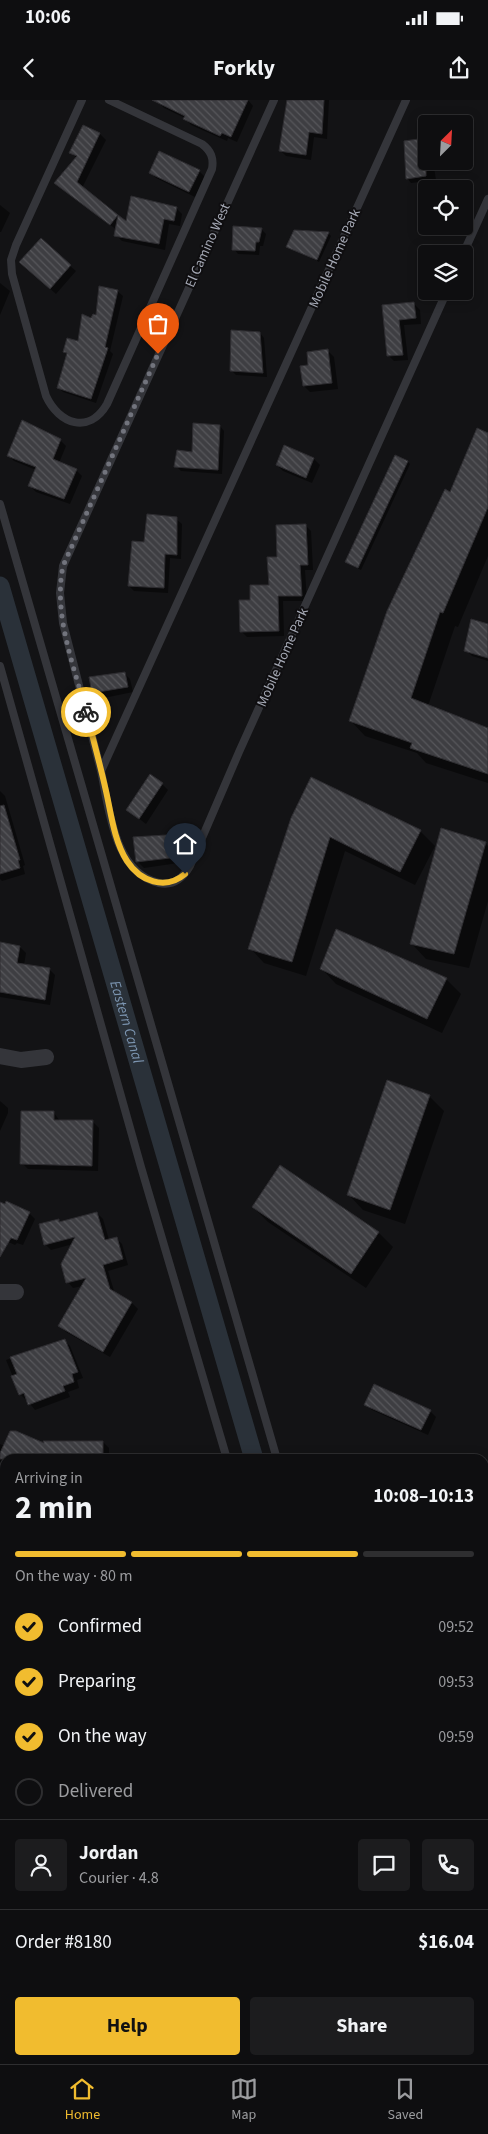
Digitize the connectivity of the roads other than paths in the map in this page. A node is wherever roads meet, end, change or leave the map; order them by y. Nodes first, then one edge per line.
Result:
1 (82, 100) edge
2 (109, 100) edge
3 (274, 100) edge
4 (406, 100) edge
5 (488, 199) edge
6 (467, 245) edge
7 (443, 300) edge
8 (0, 504) edge
9 (67, 554) joint
10 (0, 666) edge
11 (101, 771) junction
12 (0, 1056) edge
13 (46, 1057) dead end
14 (226, 1454) edge
15 (276, 1454) edge

1 - 2 lane
3 - 9 lane, El Camino West
4 - 11 lane, Mobile Home Park
5 - 6 lane
7 - 11 lane, Mobile Home Park
8 - 15 lane
9 - 11 lane, Mobile Home Park
10 - 14 lane
12 - 13 street

